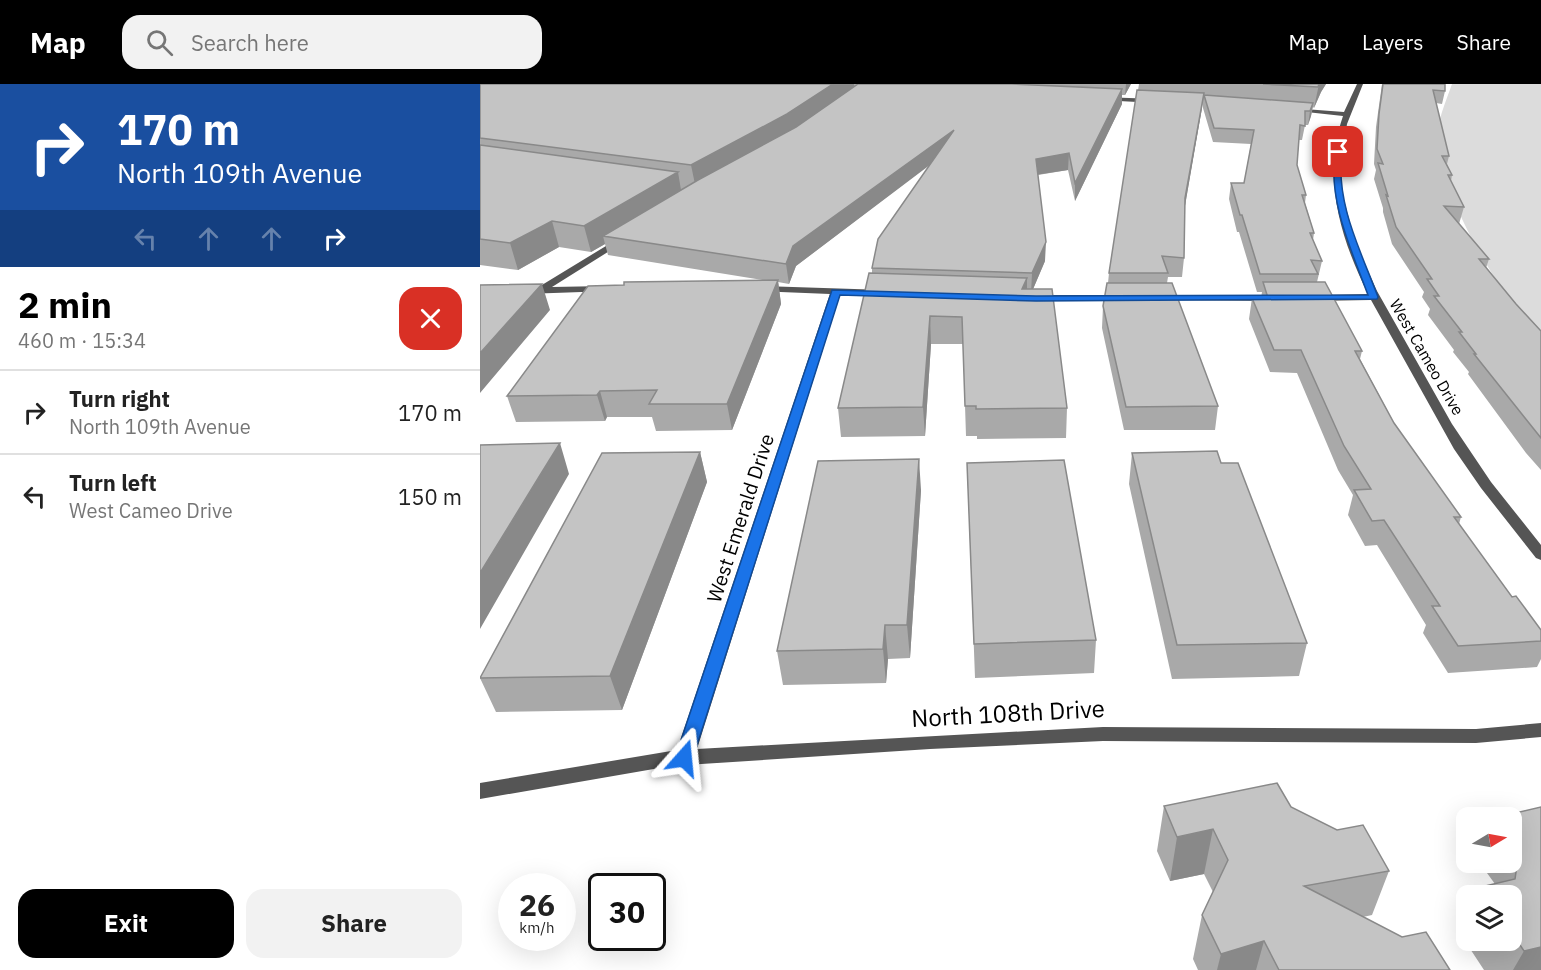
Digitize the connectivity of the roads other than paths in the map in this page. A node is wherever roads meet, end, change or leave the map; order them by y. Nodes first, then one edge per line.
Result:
1 (1360, 84) edge
2 (1093, 98) edge
3 (1161, 102) edge
4 (1279, 109) edge
5 (1348, 114) junction
6 (628, 236) edge
7 (621, 289) edge
8 (752, 289) edge
9 (540, 290) junction
10 (516, 291) edge
11 (836, 292) junction
12 (895, 294) edge
13 (1373, 297) junction
14 (1024, 298) edge
15 (1131, 298) edge
16 (1143, 298) edge
17 (1541, 555) edge
18 (1541, 730) edge
19 (684, 758) junction
20 (480, 791) edge

1 - 5 street, West Cameo Drive
2 - 3 street
4 - 5 street
5 - 13 street, West Cameo Drive
6 - 9 street
7 - 9 street
8 - 11 street
9 - 10 street
11 - 12 street
11 - 19 street, West Emerald Drive
13 - 16 street
13 - 17 street, West Cameo Drive
14 - 15 street
18 - 19 street, North 108th Drive
19 - 20 street, North 108th Drive

